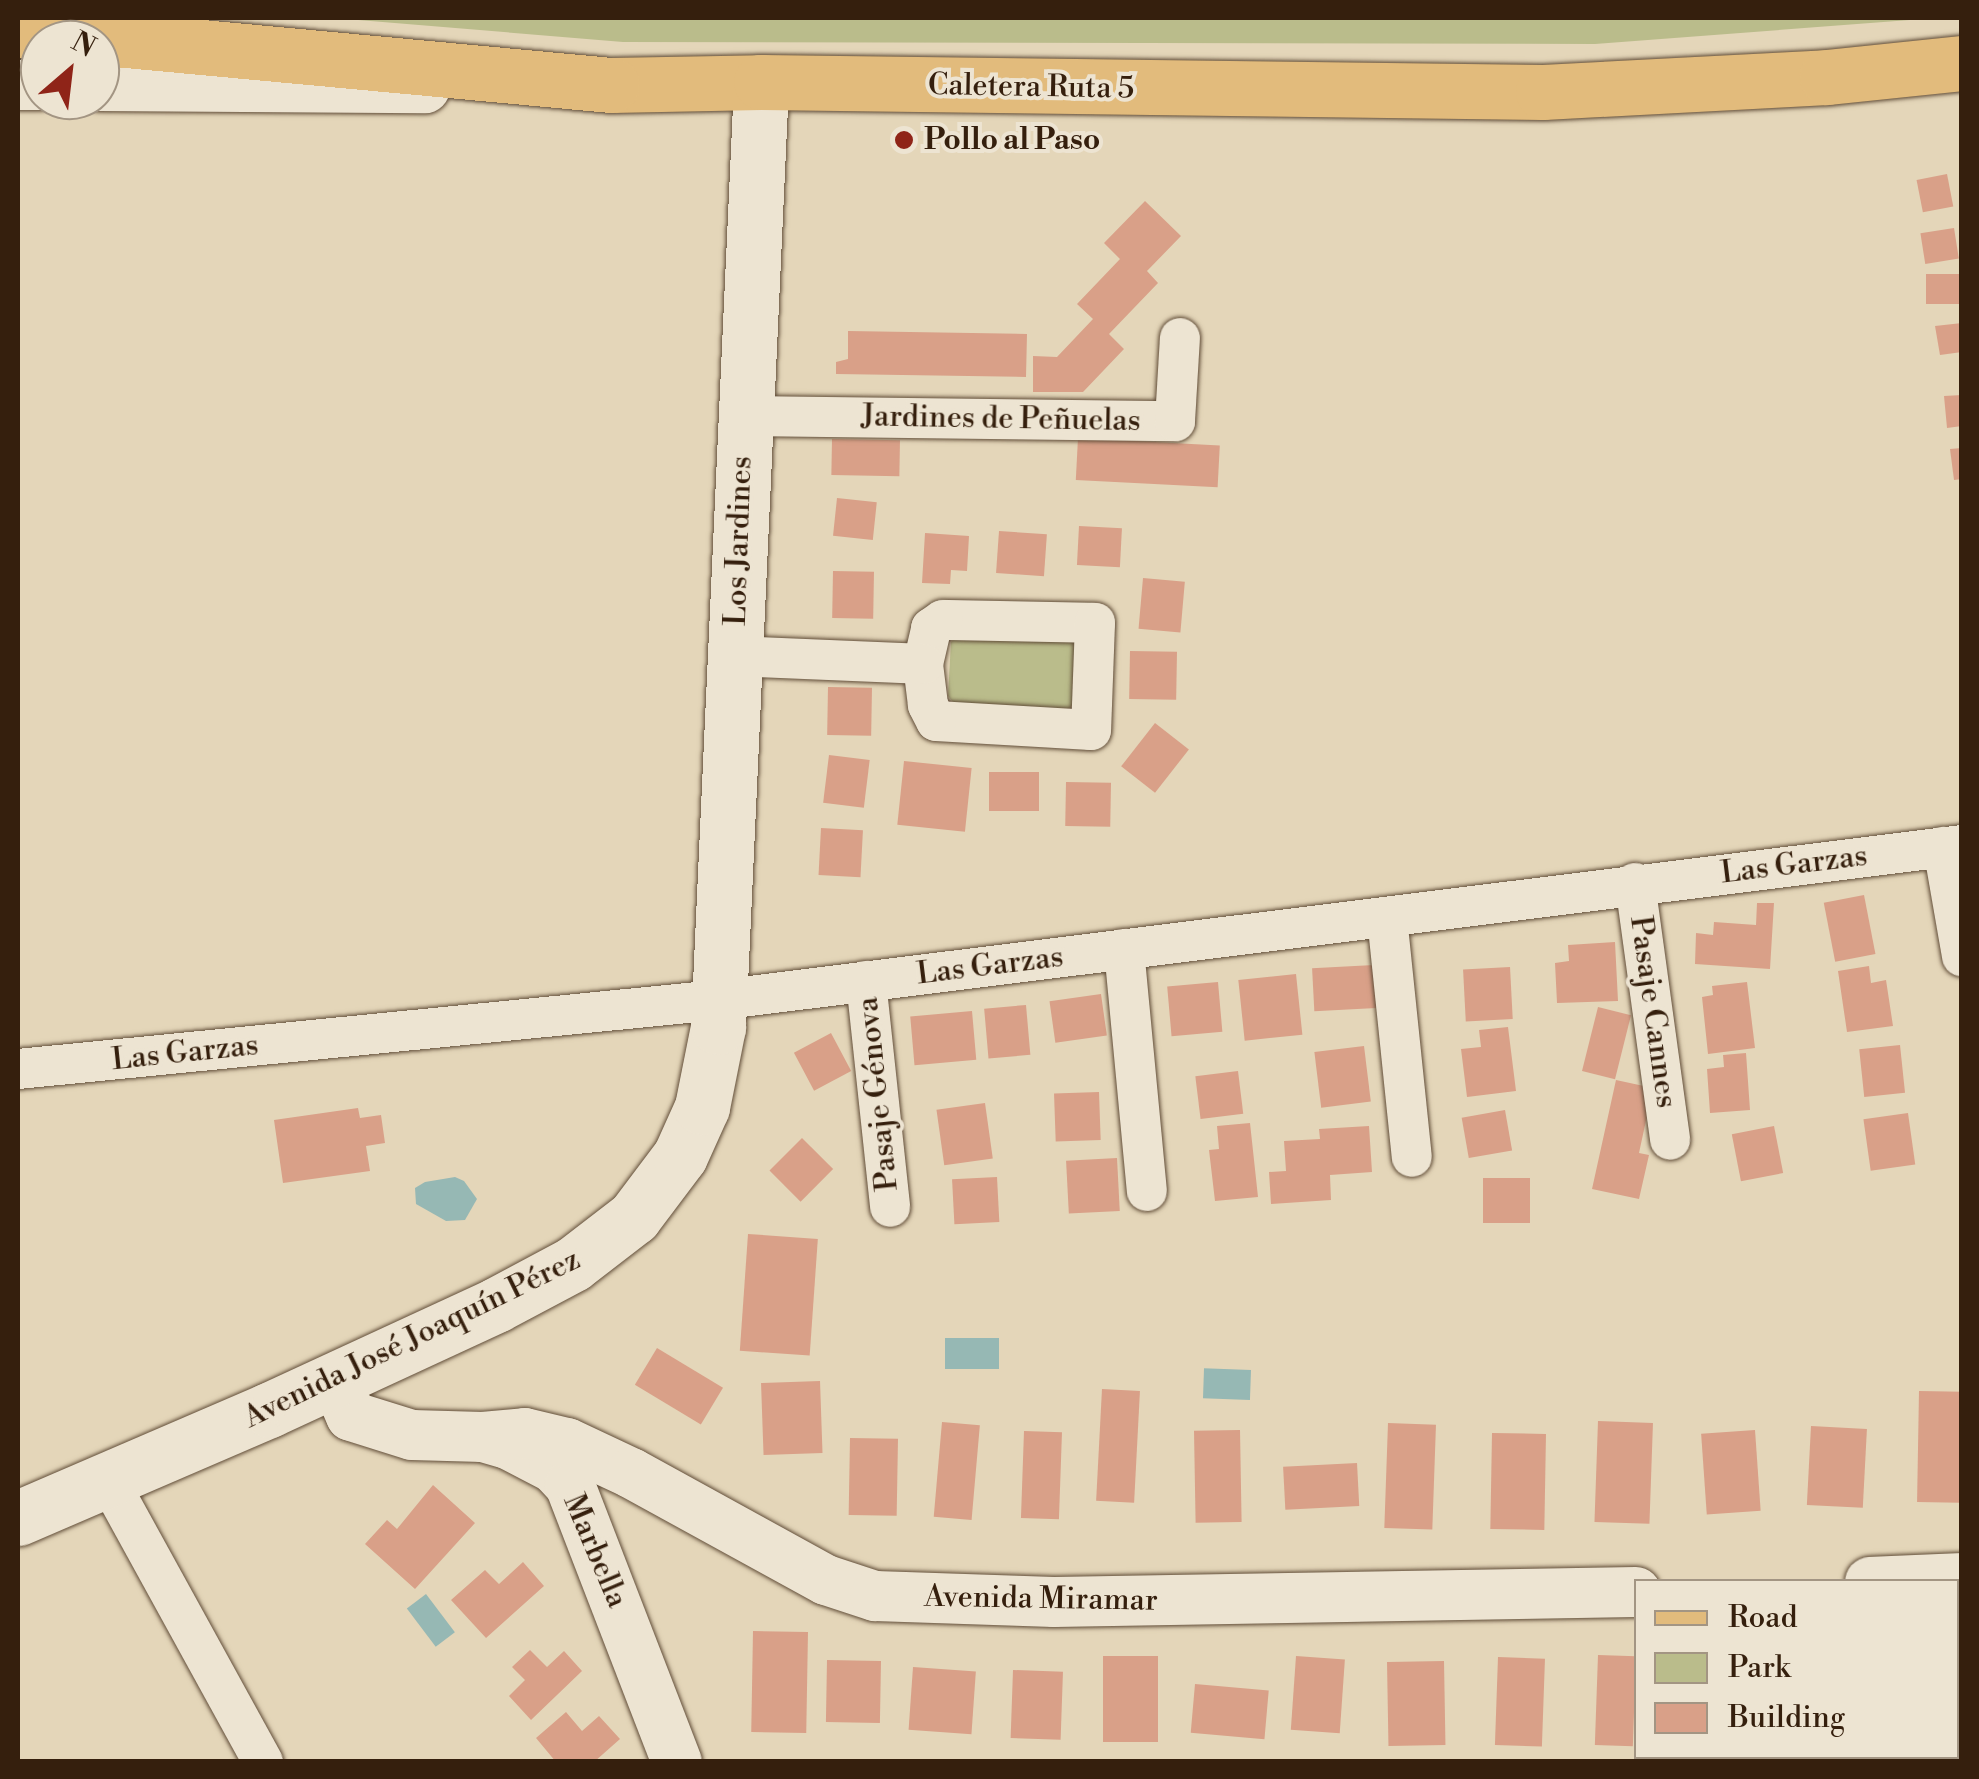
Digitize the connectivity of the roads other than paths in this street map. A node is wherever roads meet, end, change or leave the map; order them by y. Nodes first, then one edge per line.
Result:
1 (18, 30) edge
2 (1962, 62) edge
3 (761, 82) junction
4 (611, 85) junction
5 (120, 86) edge
6 (1180, 338) dead end
7 (744, 416) junction
8 (735, 656) junction
9 (923, 664) junction
10 (1952, 846) edge
11 (1635, 883) junction
12 (1387, 917) junction
13 (1124, 949) junction
14 (1962, 956) edge
15 (866, 981) junction
16 (718, 1000) junction
17 (18, 1070) edge
18 (1670, 1140) dead end
19 (1412, 1157) dead end
20 (1147, 1190) dead end
21 (890, 1206) dead end
22 (335, 1378) junction
23 (483, 1436) junction
24 (108, 1480) junction
25 (18, 1518) edge
26 (1634, 1592) edge
27 (262, 1762) edge
28 (677, 1762) edge

1 - 4 main road
2 - 3 main road, Caletera Ruta 5
3 - 4 main road, Caletera Ruta 5
3 - 7 main road, Los Jardines
4 - 5 street, Caletera Ruta 5
6 - 7 street, Jardines de Peñuelas
7 - 8 main road, Los Jardines
8 - 9 street
8 - 16 main road, Los Jardines
9 - 9 street
10 - 11 street, Las Garzas
10 - 14 street
11 - 12 street, Las Garzas
11 - 18 street, Pasaje Cannes
12 - 13 street, Las Garzas
12 - 19 street
13 - 15 street, Las Garzas
13 - 20 street
15 - 16 street, Las Garzas
15 - 21 street, Pasaje Génova
16 - 17 street, Las Garzas
16 - 22 main road, Avenida José Joaquín Pérez
22 - 23 street, Marbella
22 - 24 main road, Avenida José Joaquín Pérez
23 - 26 street, Avenida Miramar
23 - 28 street, Marbella
24 - 25 main road, Avenida José Joaquín Pérez
24 - 27 street

